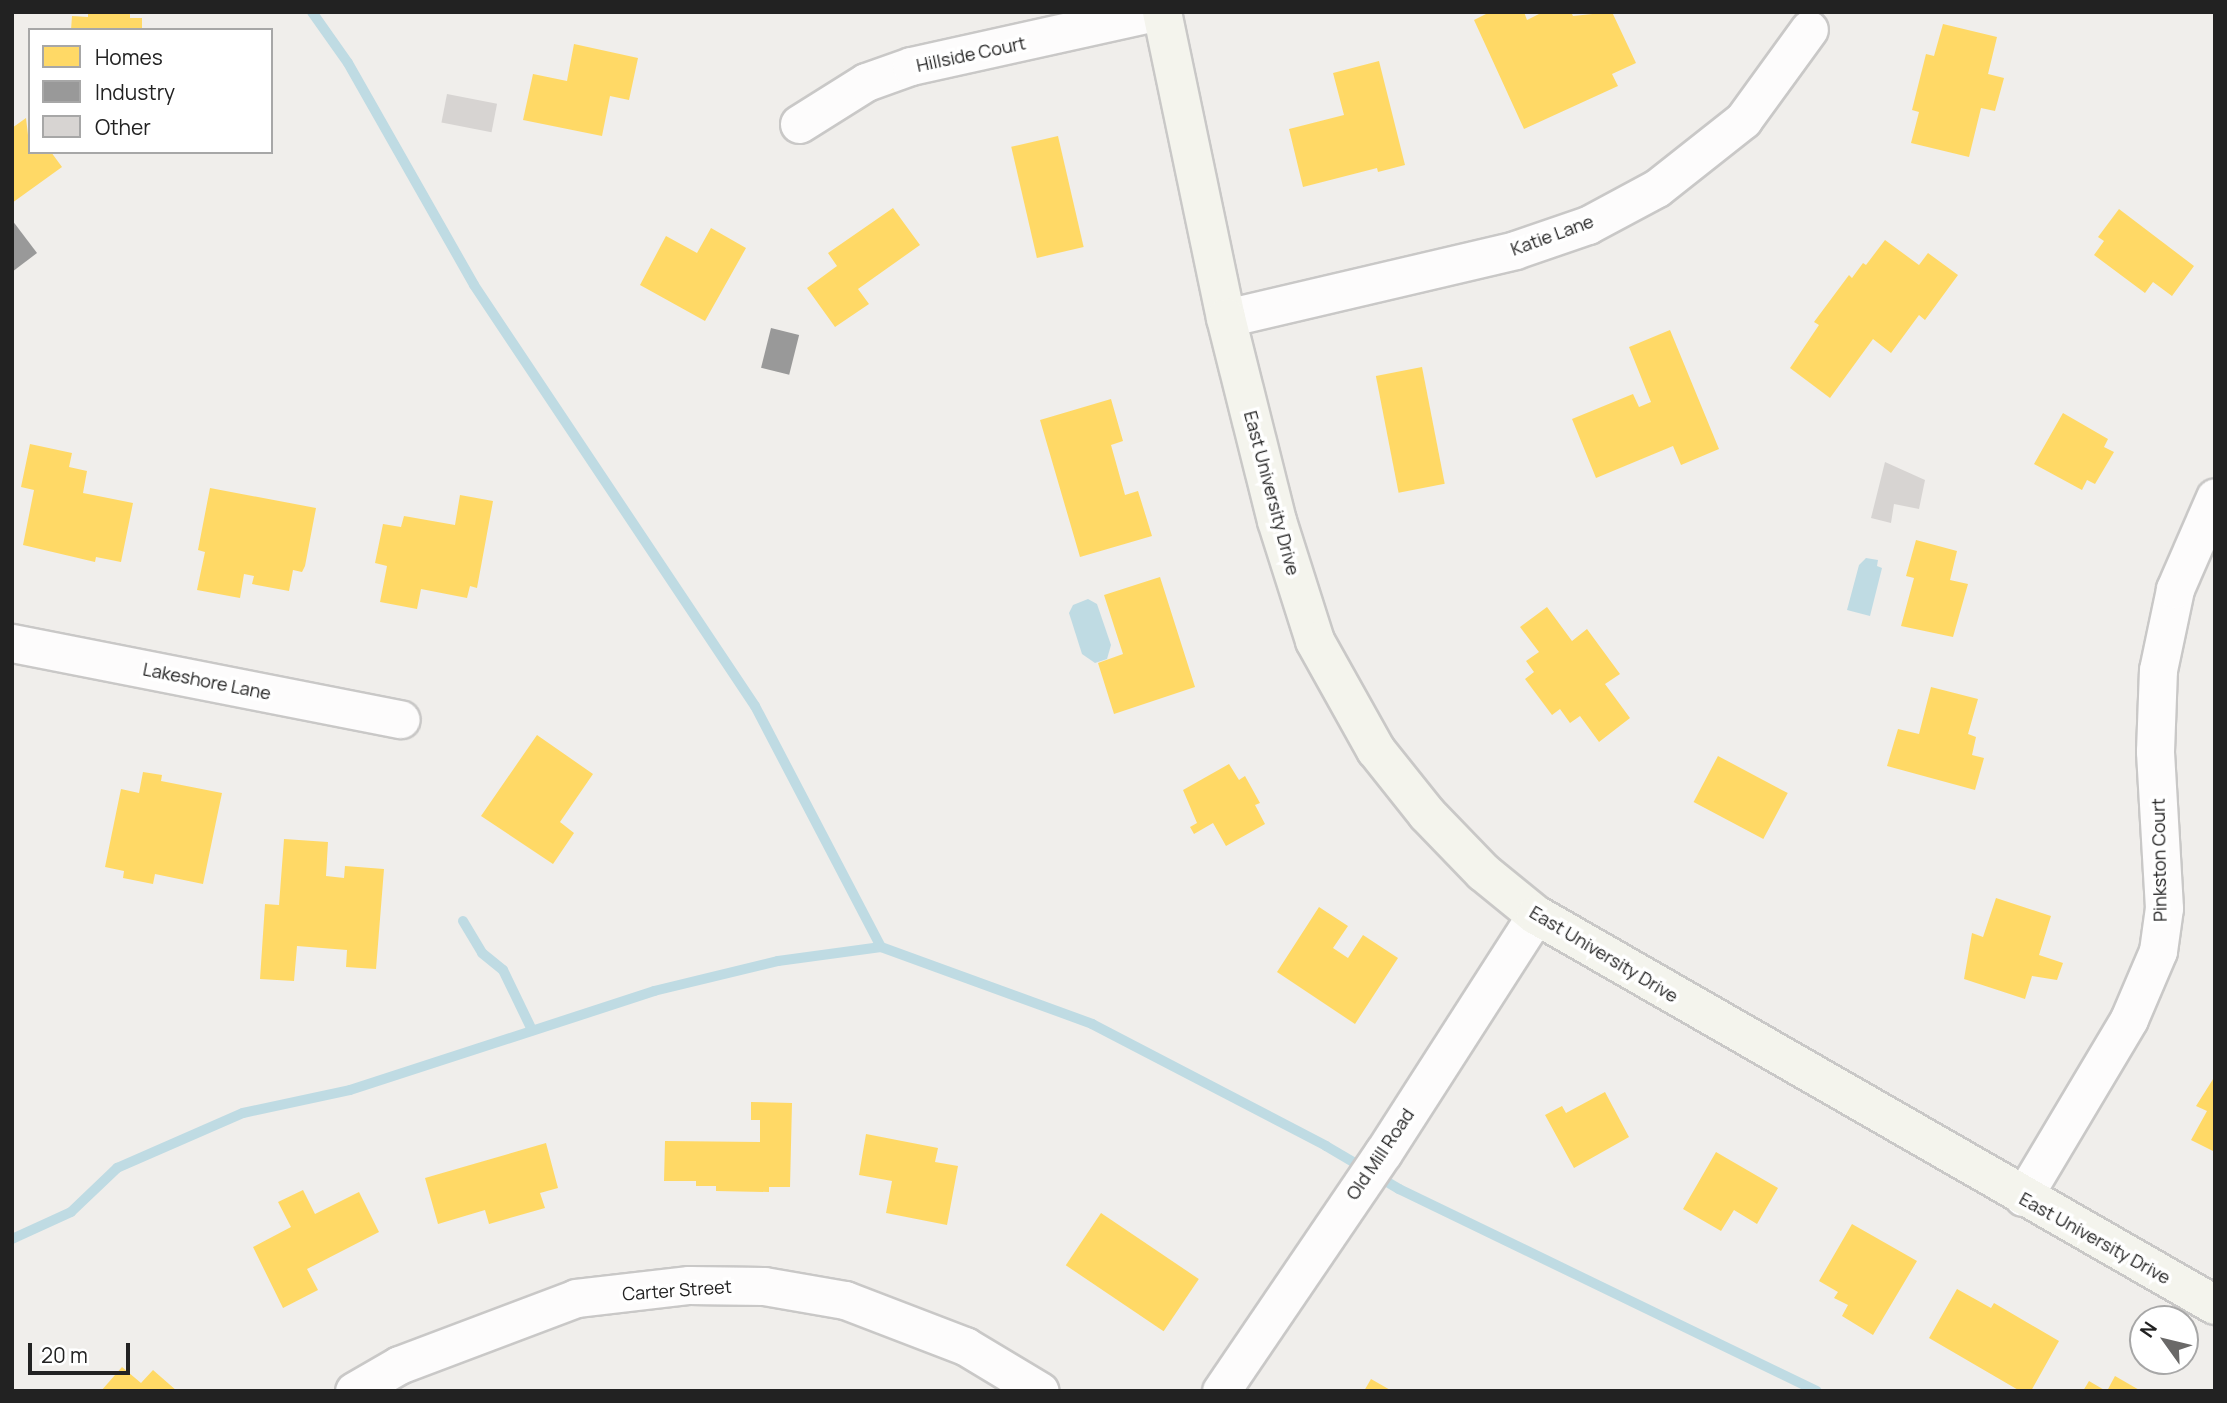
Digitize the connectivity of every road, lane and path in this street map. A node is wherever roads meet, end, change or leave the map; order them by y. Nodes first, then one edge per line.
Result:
1 (1154, 12) edge
2 (1161, 12) edge
3 (1809, 29) dead end
4 (799, 124) dead end
5 (1226, 318) junction
6 (2215, 497) edge
7 (12, 643) edge
8 (401, 719) dead end
9 (1536, 915) junction
10 (2023, 1197) junction
11 (2215, 1305) edge
12 (354, 1391) edge
13 (1040, 1391) edge
14 (1221, 1391) edge

1 - 4 street, Hillside Court
2 - 5 main road, East University Drive
3 - 5 street, Katie Lane
5 - 9 main road, East University Drive
6 - 10 street, Pinkston Court
7 - 8 street, Lakeshore Lane
9 - 10 main road, East University Drive
9 - 14 street, Old Mill Road
10 - 11 main road, East University Drive
12 - 13 street, Carter Street

